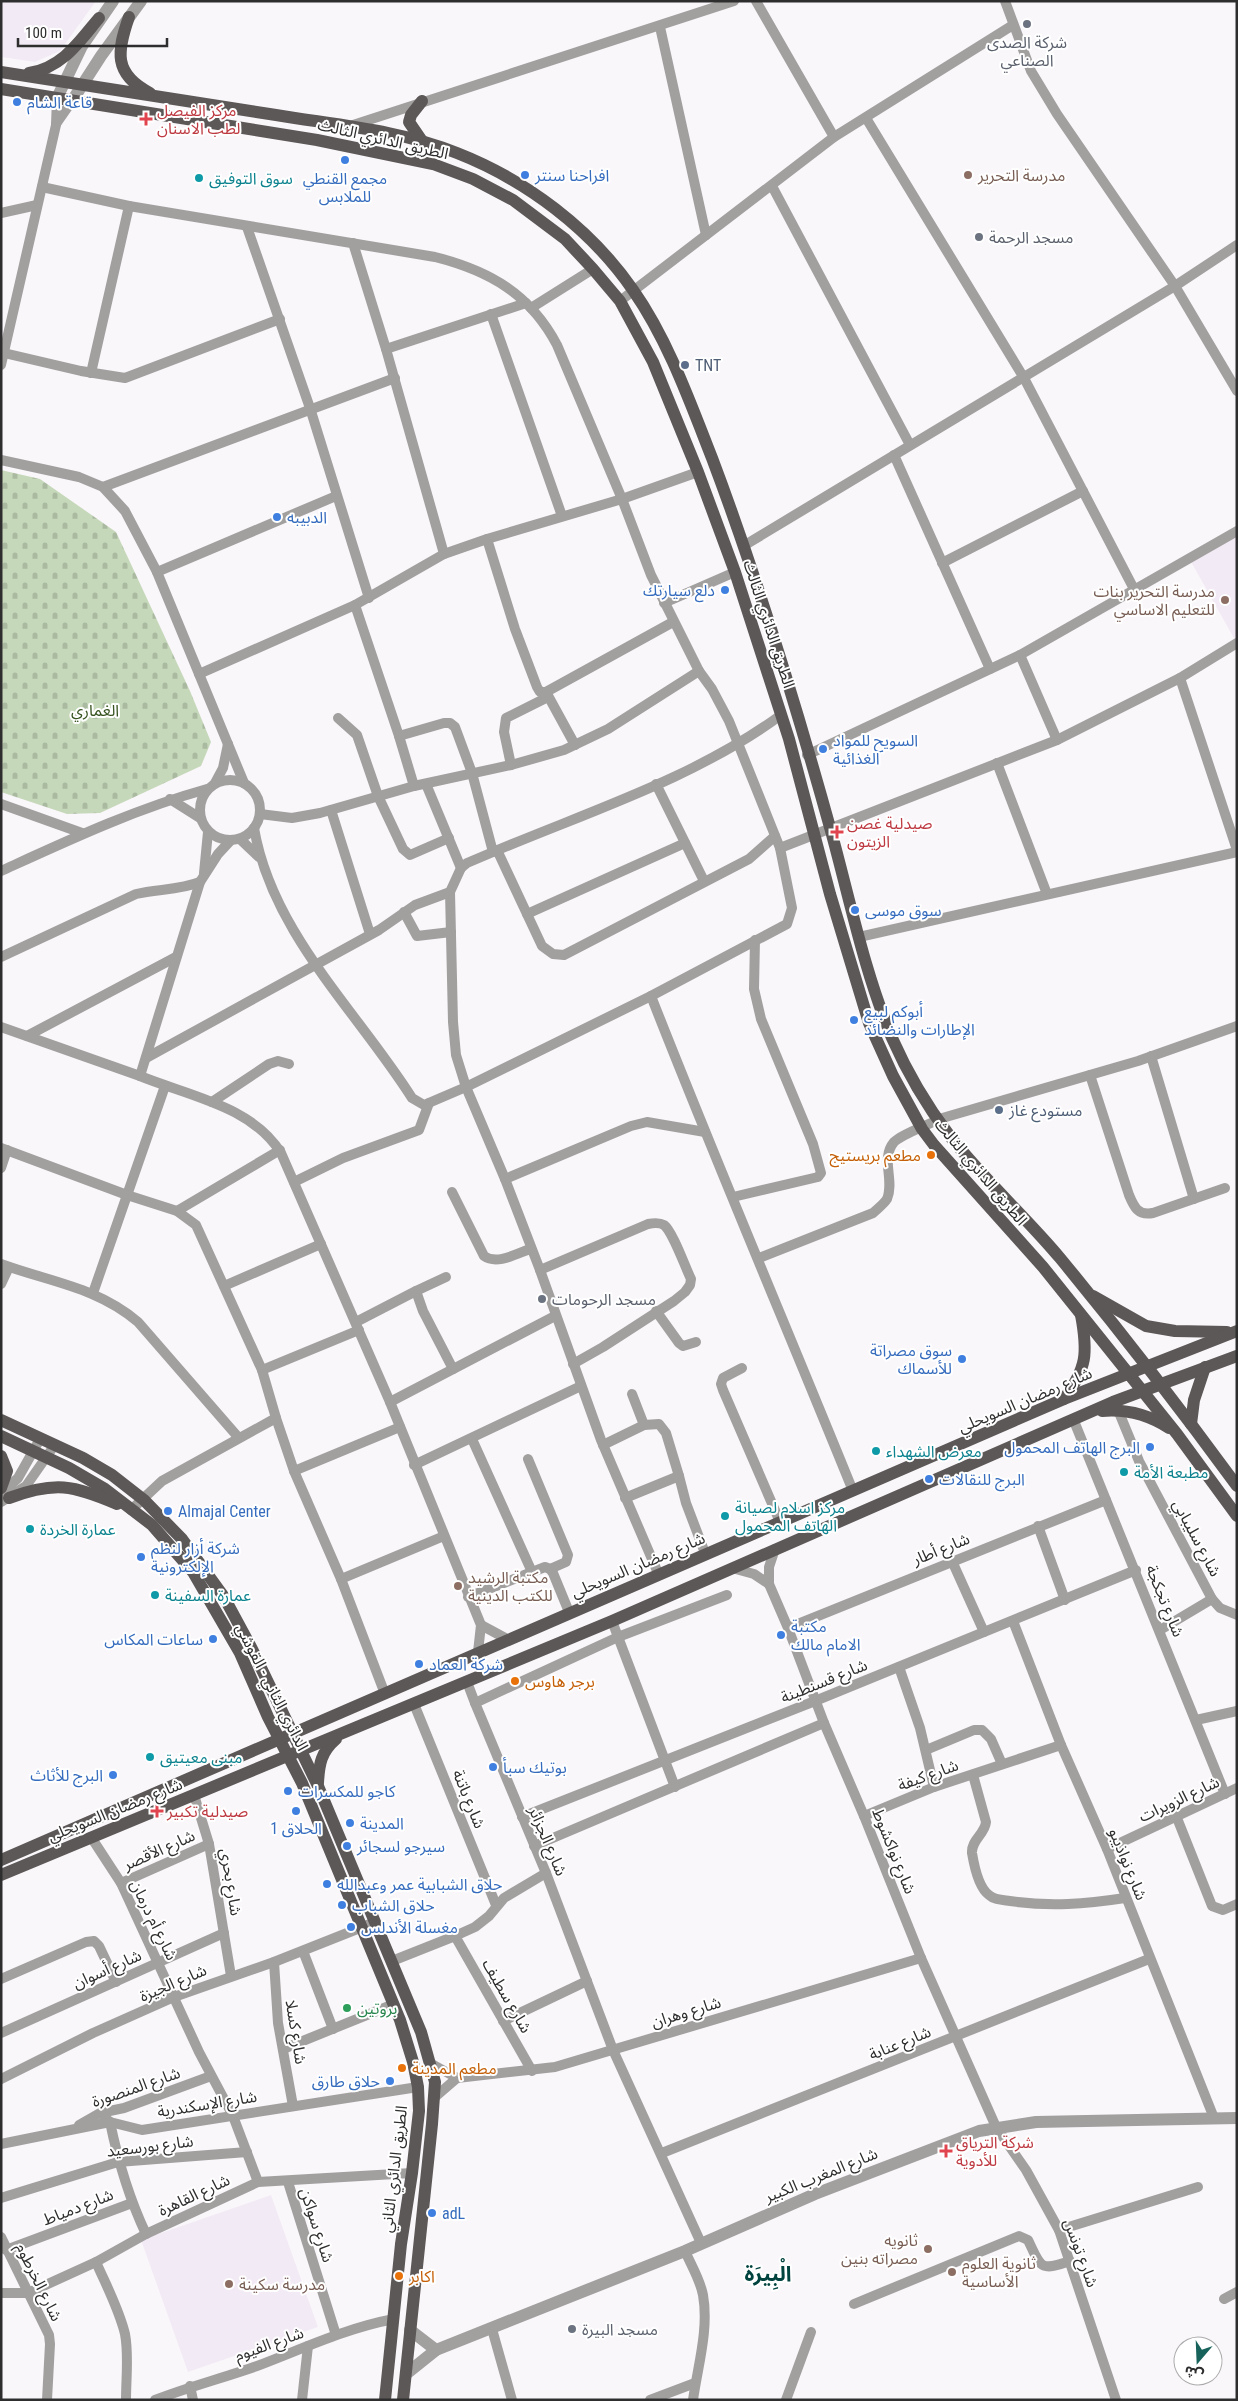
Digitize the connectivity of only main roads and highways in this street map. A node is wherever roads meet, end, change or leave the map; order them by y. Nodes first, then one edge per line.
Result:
1 (129, 17) road end
2 (99, 18) road end
3 (1, 72) edge
4 (20, 75) junction
5 (1, 89) edge
6 (159, 98) junction
7 (422, 101) road end
8 (422, 141) junction
9 (1084, 1291) junction
10 (1081, 1315) junction
11 (1236, 1332) edge
12 (1237, 1356) edge
13 (1147, 1366) junction
14 (1205, 1367) junction
15 (1128, 1374) junction
16 (1160, 1384) junction
17 (1142, 1391) junction
18 (1064, 1399) junction
19 (1092, 1412) junction
20 (1, 1420) edge
21 (1192, 1424) junction
22 (1177, 1434) junction
23 (1, 1436) edge
24 (1, 1456) edge
25 (1237, 1486) edge
26 (3, 1495) edge
27 (131, 1510) junction
28 (1237, 1516) edge
29 (351, 1730) junction
30 (292, 1734) junction
31 (280, 1740) junction
32 (301, 1751) junction
33 (288, 1756) junction
34 (302, 1783) joint
35 (318, 1786) junction
36 (1, 1860) edge
37 (1, 1875) edge
38 (385, 2400) edge
39 (403, 2400) edge

1 - 6 main road
2 - 4 main road
3 - 4 main road, الطريق الدائري الثالث
4 - 6 main road, الطريق الدائري الثالث
5 - 10 main road, الطريق الدائري الثالث
6 - 8 main road, الطريق الدائري الثالث
7 - 8 main road
8 - 9 main road, الطريق الدائري الثالث
9 - 11 main road
9 - 13 main road, الطريق الدائري الثالث
10 - 15 main road, الطريق الدائري الثالث
10 - 18 main road
11 - 13 main road, شارع رمضان السويحلي
12 - 14 main road, شارع رمضان السويحلي
13 - 15 main road, شارع رمضان السويحلي
13 - 16 main road, الطريق الدائري الثالث
14 - 16 main road, شارع رمضان السويحلي
14 - 21 main road
15 - 17 main road, الطريق الدائري الثالث
15 - 18 main road, شارع رمضان السويحلي
16 - 17 main road, شارع رمضان السويحلي
16 - 21 main road, الطريق الدائري الثالث
17 - 19 main road, شارع رمضان السويحلي
17 - 22 main road, الطريق الدائري الثالث
18 - 30 main road, شارع رمضان السويحلي
19 - 22 main road
19 - 29 main road, شارع رمضان السويحلي
20 - 30 main road, الطريق الدائري الثاني
21 - 25 main road, الطريق الدائري الثالث
22 - 28 main road, الطريق الدائري الثالث
23 - 27 main road, الدائري الثاني - القوشي
24 - 26 main road
26 - 27 main road
27 - 31 main road, الدائري الثاني - القوشي
29 - 32 main road, شارع رمضان السويحلي
29 - 35 main road
30 - 31 main road, شارع رمضان السويحلي
30 - 32 main road, الطريق الدائري الثاني
31 - 33 main road, الدائري الثاني - القوشي
31 - 36 main road, شارع رمضان السويحلي
32 - 33 main road, شارع رمضان السويحلي
32 - 35 main road, الطريق الدائري الثاني
33 - 34 main road, الدائري الثاني - القوشي
33 - 37 main road, شارع رمضان السويحلي
34 - 38 main road, الطريق الدائري الثاني
35 - 39 main road, الطريق الدائري الثاني

